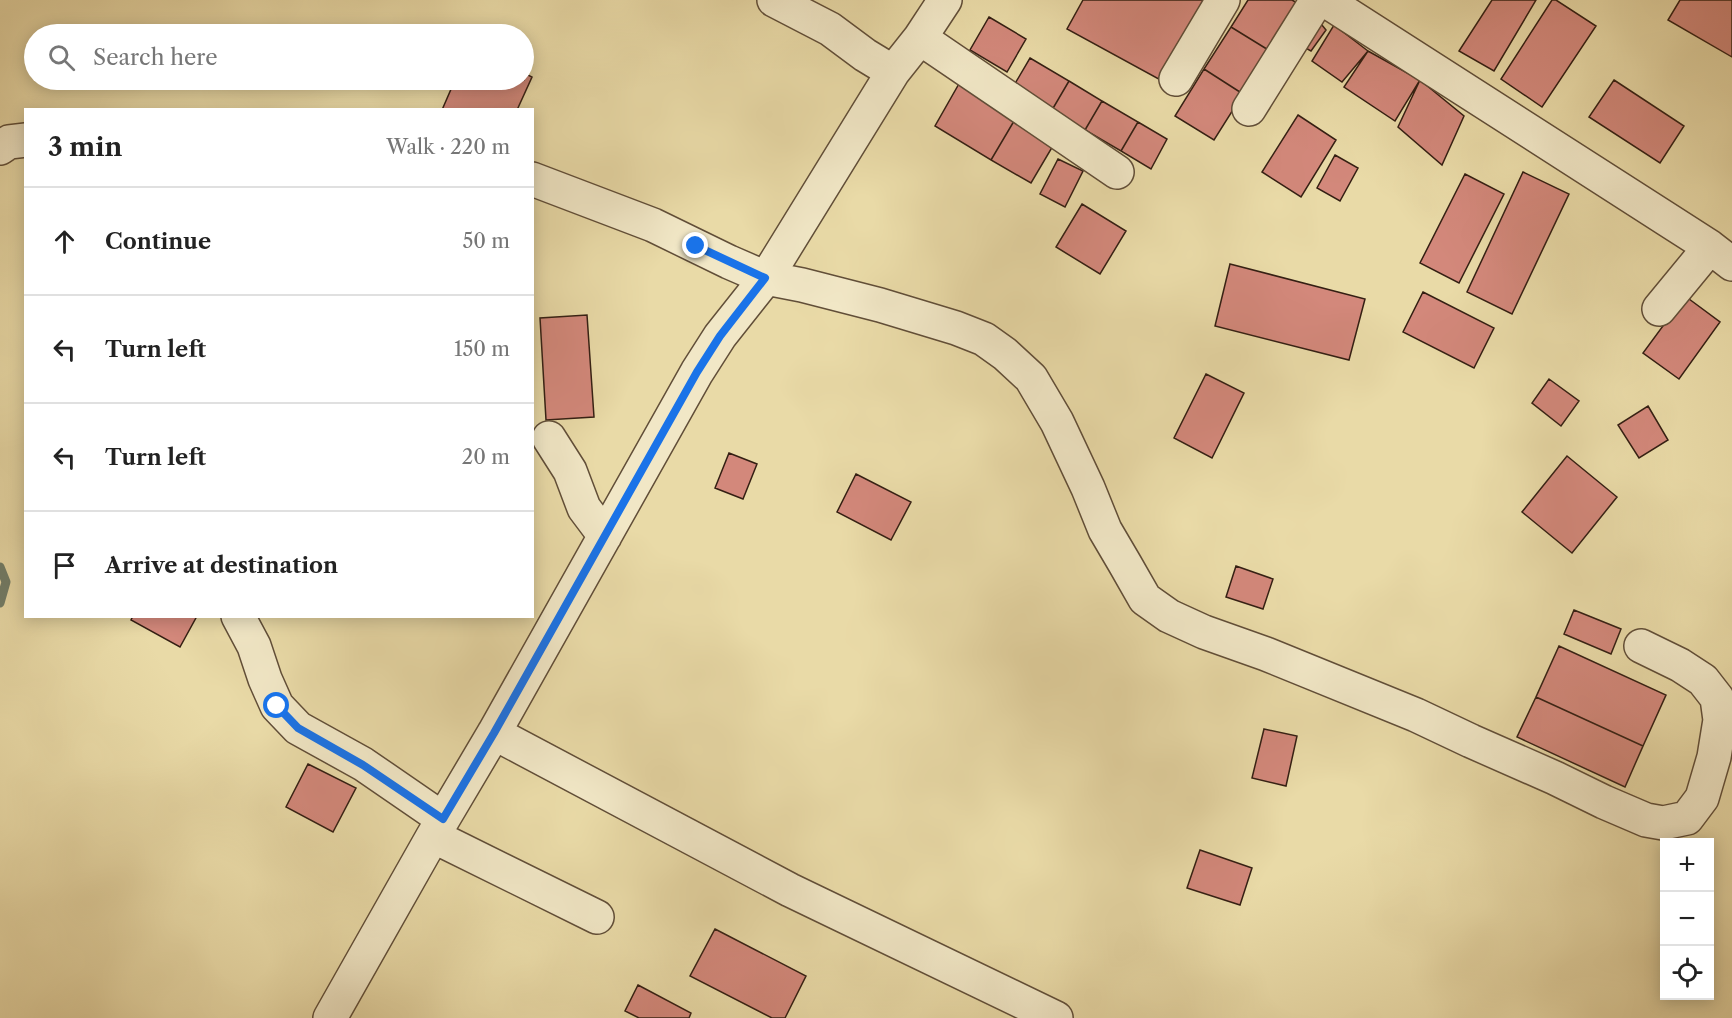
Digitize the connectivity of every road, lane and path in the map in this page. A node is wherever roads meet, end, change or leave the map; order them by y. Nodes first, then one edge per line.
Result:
1 (774, 0) edge
2 (945, 0) edge
3 (1223, 0) edge
4 (1317, 0) edge
5 (1324, 0) edge
6 (920, 38) junction
7 (893, 72) junction
8 (1176, 79) dead end
9 (1248, 109) dead end
10 (24, 140) edge
11 (0, 148) edge
12 (1117, 172) dead end
13 (534, 180) edge
14 (1721, 255) edge
15 (765, 278) junction
16 (1659, 309) dead end
17 (549, 438) dead end
18 (604, 536) junction
19 (239, 618) edge
20 (1641, 646) dead end
21 (494, 733) junction
22 (438, 828) junction
23 (597, 917) dead end
24 (330, 1018) edge
25 (1056, 1018) edge

1 - 7 street
2 - 6 street
3 - 8 street
4 - 9 street
5 - 14 street
6 - 7 street
6 - 12 street
7 - 15 street
10 - 11 street
13 - 15 street
14 - 16 street
15 - 18 street
15 - 20 street
17 - 18 street
18 - 21 street
19 - 22 street
21 - 22 street
21 - 25 street
22 - 23 street
22 - 24 street

